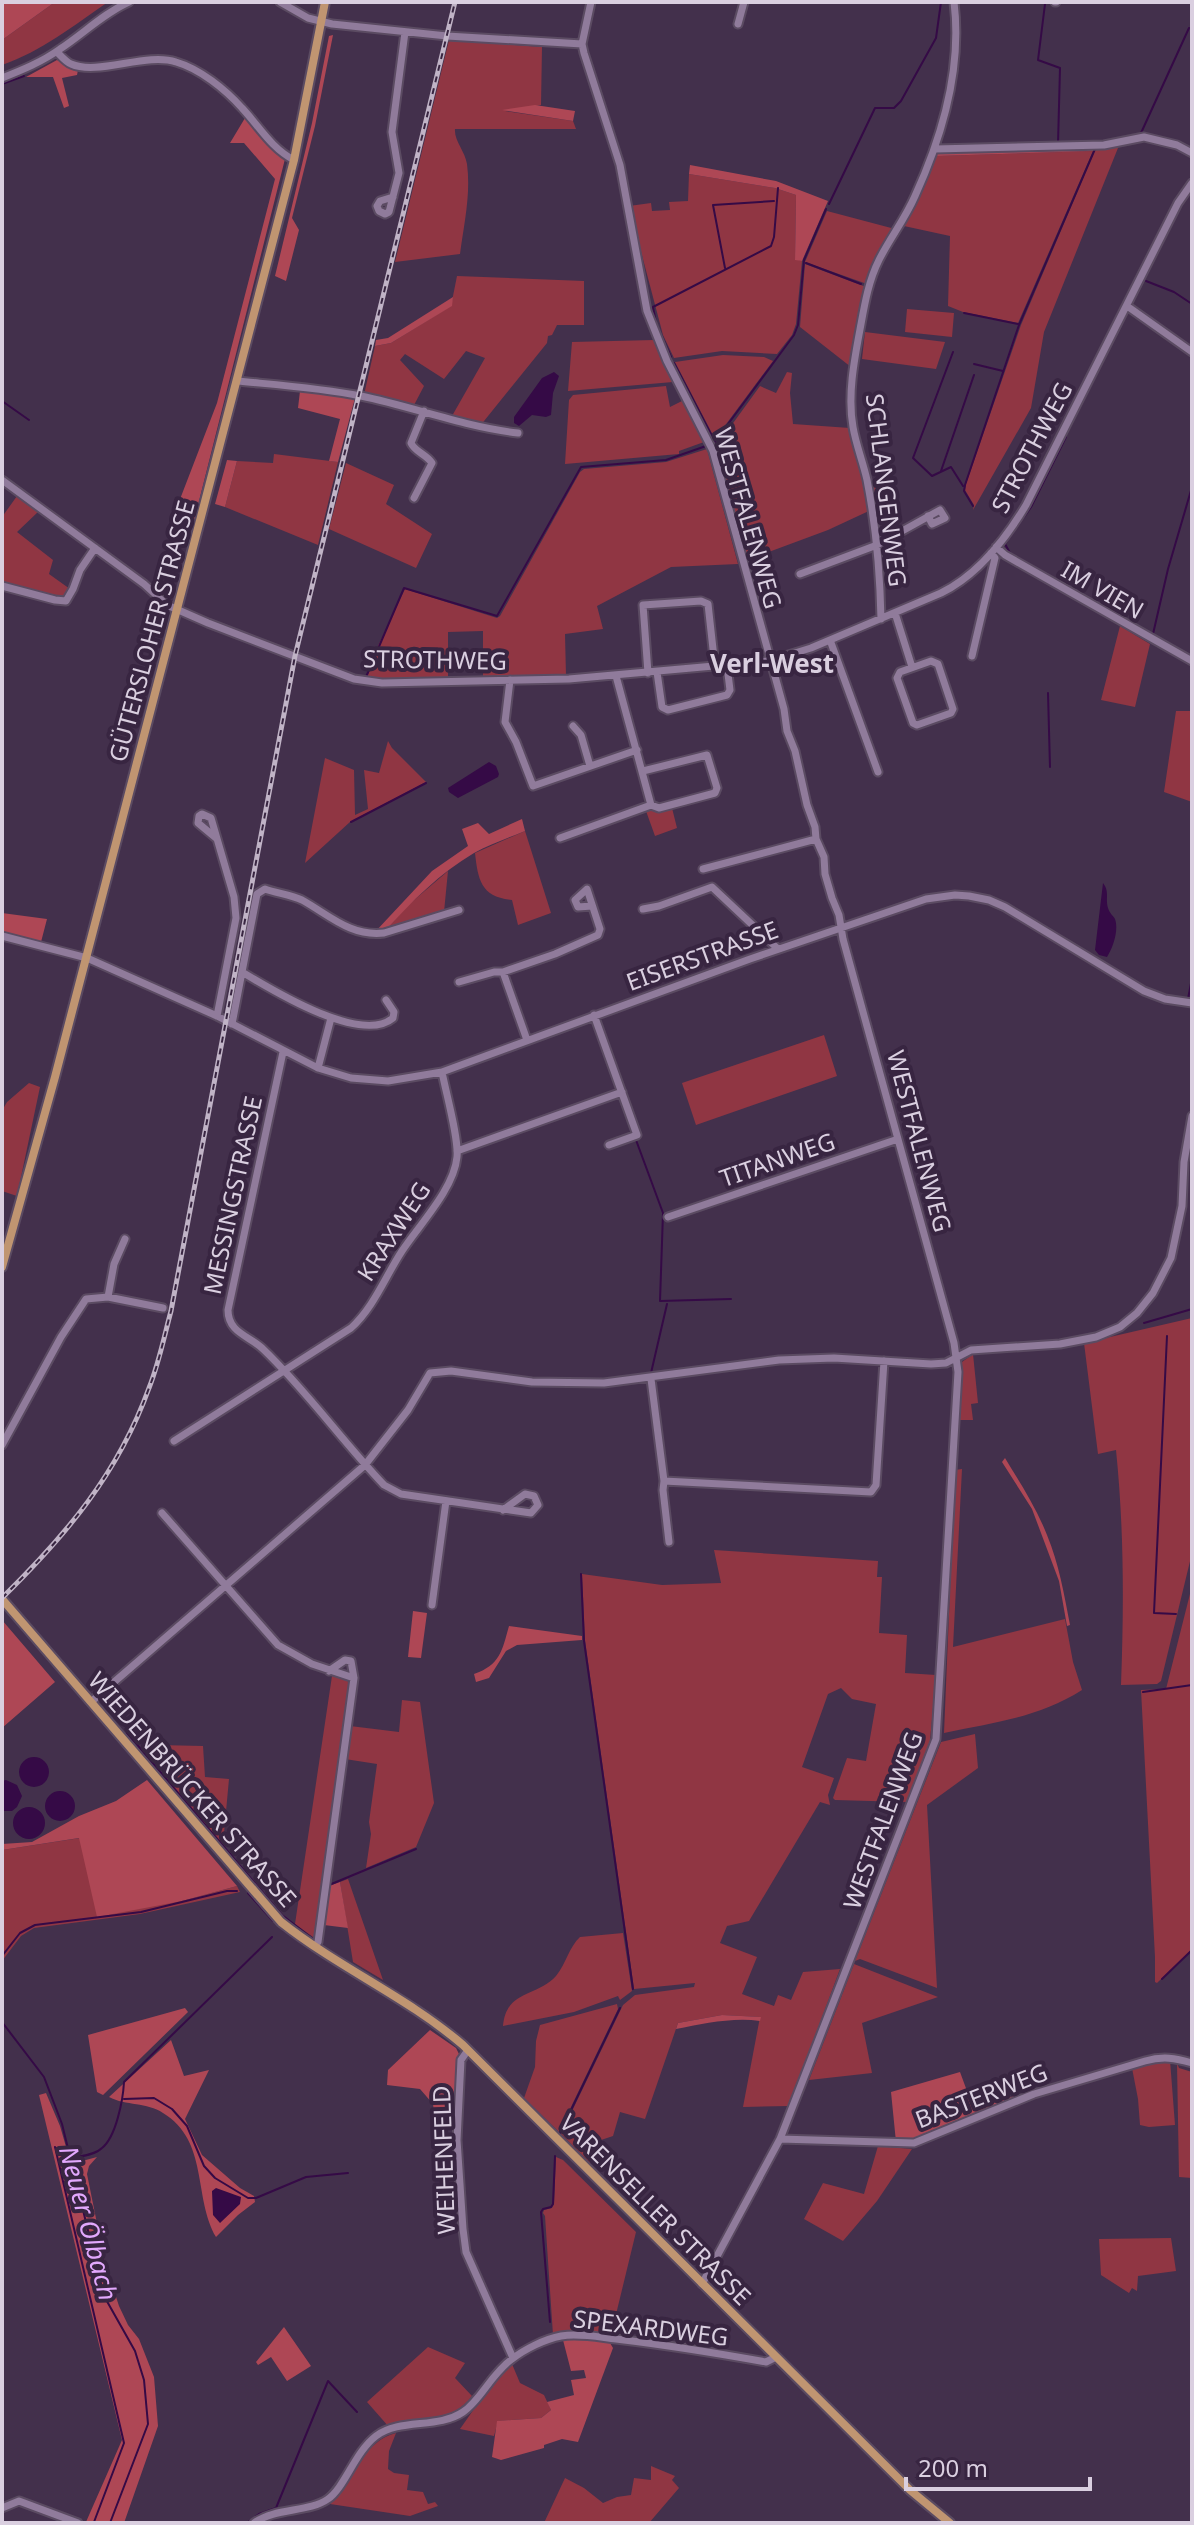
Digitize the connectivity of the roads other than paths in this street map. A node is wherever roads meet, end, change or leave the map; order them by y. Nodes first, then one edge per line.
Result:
1 (129, 2) edge
2 (280, 2) edge
3 (325, 2) edge
4 (591, 2) edge
5 (744, 2) edge
6 (954, 2) edge
7 (322, 21) junction
8 (738, 24) dead end
9 (405, 32) junction
10 (582, 44) junction
11 (57, 52) junction
12 (2, 78) edge
13 (935, 149) junction
14 (1192, 153) edge
15 (294, 160) junction
16 (1192, 183) edge
17 (393, 197) dead end
18 (1127, 306) junction
19 (1192, 352) edge
20 (237, 381) junction
21 (424, 411) junction
22 (518, 433) dead end
23 (2, 480) edge
24 (414, 498) dead end
25 (928, 516) dead end
26 (877, 545) junction
27 (95, 548) junction
28 (994, 550) junction
29 (800, 574) dead end
30 (2, 586) edge
31 (177, 609) junction
32 (895, 613) junction
33 (881, 619) junction
34 (830, 640) junction
35 (972, 656) dead end
36 (769, 661) junction
37 (1192, 661) edge
38 (727, 666) junction
39 (715, 667) junction
40 (912, 667) junction
41 (653, 672) junction
42 (616, 676) junction
43 (510, 680) junction
44 (573, 726) dead end
45 (637, 750) junction
46 (590, 766) junction
47 (643, 771) junction
48 (878, 772) dead end
49 (651, 805) junction
50 (216, 838) dead end
51 (560, 838) dead end
52 (816, 839) junction
53 (703, 869) dead end
54 (592, 906) dead end
55 (643, 909) dead end
56 (459, 910) dead end
57 (841, 927) junction
58 (2, 936) edge
59 (778, 949) junction
60 (87, 958) junction
61 (242, 972) junction
62 (503, 972) junction
63 (459, 982) dead end
64 (386, 1000) dead end
65 (1192, 1003) edge
66 (594, 1015) junction
67 (217, 1016) junction
68 (331, 1018) junction
69 (232, 1024) junction
70 (527, 1040) junction
71 (283, 1052) junction
72 (318, 1068) junction
73 (442, 1072) junction
74 (622, 1092) junction
75 (1192, 1116) edge
76 (898, 1139) junction
77 (609, 1145) dead end
78 (457, 1151) junction
79 (668, 1217) dead end
80 (125, 1239) dead end
81 (2, 1267) edge
82 (108, 1297) junction
83 (163, 1308) dead end
84 (957, 1357) junction
85 (884, 1361) junction
86 (283, 1371) junction
87 (651, 1379) junction
88 (174, 1441) dead end
89 (2, 1445) edge
90 (365, 1465) junction
91 (664, 1481) junction
92 (446, 1501) junction
93 (503, 1510) dead end
94 (162, 1513) dead end
95 (669, 1542) dead end
96 (226, 1586) junction
97 (2, 1599) edge
98 (432, 1605) dead end
99 (329, 1671) junction
100 (354, 1678) junction
101 (91, 1702) junction
102 (315, 1946) junction
103 (468, 2050) junction
104 (1192, 2063) edge
105 (780, 2139) junction
106 (702, 2284) junction
107 (776, 2357) junction
108 (513, 2358) junction
109 (2, 2508) edge
110 (78, 2523) edge
111 (254, 2523) edge
112 (950, 2523) edge

1 - 11 street
2 - 7 street
3 - 7 main road, GÜTERSLOHER STRASSE
4 - 10 street, WESTFALENWEG
5 - 8 street
6 - 13 street, SCHLANGENWEG
7 - 9 street
7 - 15 main road, GÜTERSLOHER STRASSE
9 - 10 street
9 - 17 street
10 - 36 street, WESTFALENWEG
11 - 12 street
11 - 15 street
13 - 14 street
13 - 26 street, SCHLANGENWEG
15 - 20 main road, GÜTERSLOHER STRASSE
16 - 18 street, STROTHWEG
18 - 19 street
18 - 28 street, STROTHWEG
20 - 21 street
20 - 31 main road, GÜTERSLOHER STRASSE
21 - 22 street
21 - 24 street
23 - 27 street, STROTHWEG
25 - 26 street
26 - 29 street
26 - 33 street, SCHLANGENWEG
27 - 30 street
27 - 31 street, STROTHWEG
28 - 32 street, STROTHWEG
28 - 35 street
28 - 37 street, IM VIEN
31 - 43 street, STROTHWEG
31 - 60 main road, GÜTERSLOHER STRASSE
32 - 33 street, STROTHWEG
32 - 40 street
33 - 34 street, STROTHWEG
34 - 36 street, STROTHWEG
34 - 48 street
36 - 38 street, STROTHWEG
36 - 52 street, WESTFALENWEG
38 - 39 street, STROTHWEG
38 - 41 street
39 - 41 street, STROTHWEG
39 - 41 street
40 - 40 street
41 - 42 street, STROTHWEG
42 - 43 street, STROTHWEG
42 - 45 street
43 - 46 street
44 - 46 street
45 - 46 street
45 - 47 street
47 - 49 street
47 - 49 street
49 - 51 street
50 - 67 street
52 - 53 street
52 - 57 street, WESTFALENWEG
54 - 62 street
55 - 59 street
56 - 61 street
57 - 59 street, EISERSTRASSE
57 - 65 street, EISERSTRASSE
57 - 76 street, WESTFALENWEG
58 - 60 street, EISERSTRASSE
59 - 66 street, EISERSTRASSE
60 - 67 street, EISERSTRASSE
60 - 81 main road, GÜTERSLOHER STRASSE
61 - 68 street
61 - 69 street
62 - 63 street
62 - 70 street
64 - 68 street
66 - 70 street, EISERSTRASSE
66 - 74 street
67 - 69 street, EISERSTRASSE
68 - 72 street
69 - 71 street, EISERSTRASSE
70 - 73 street, EISERSTRASSE
71 - 72 street, EISERSTRASSE
71 - 86 street, MESSINGSTRASSE
72 - 73 street, EISERSTRASSE
73 - 78 street, KRAXWEG
74 - 77 street
74 - 78 street
75 - 84 street
76 - 79 street, TITANWEG
76 - 84 street, WESTFALENWEG
78 - 86 street, KRAXWEG
80 - 82 street
82 - 83 street
82 - 89 street
84 - 85 street
84 - 105 street, WESTFALENWEG
85 - 87 street
85 - 91 street
86 - 88 street
86 - 90 street, MESSINGSTRASSE
87 - 90 street
87 - 91 street
90 - 92 street, MESSINGSTRASSE
90 - 96 street
91 - 95 street
92 - 93 street, MESSINGSTRASSE
92 - 98 street
94 - 96 street
96 - 99 street
96 - 101 street
97 - 101 main road, WIEDENBRÜCKER STRASSE
99 - 100 street
99 - 100 street
100 - 102 street, WIEDENBRÜCKER STRASSE
101 - 102 main road, WIEDENBRÜCKER STRASSE
102 - 103 main road, VARENSELLER STRASSE
103 - 106 main road, VARENSELLER STRASSE
103 - 108 street, WEIHENFELD
104 - 105 street, BASTERWEG
105 - 106 street, WESTFALENWEG
106 - 107 main road, VARENSELLER STRASSE
107 - 108 street, SPEXARDWEG
107 - 112 main road, VARENSELLER STRASSE
108 - 111 street, SPEXARDWEG
109 - 110 street

